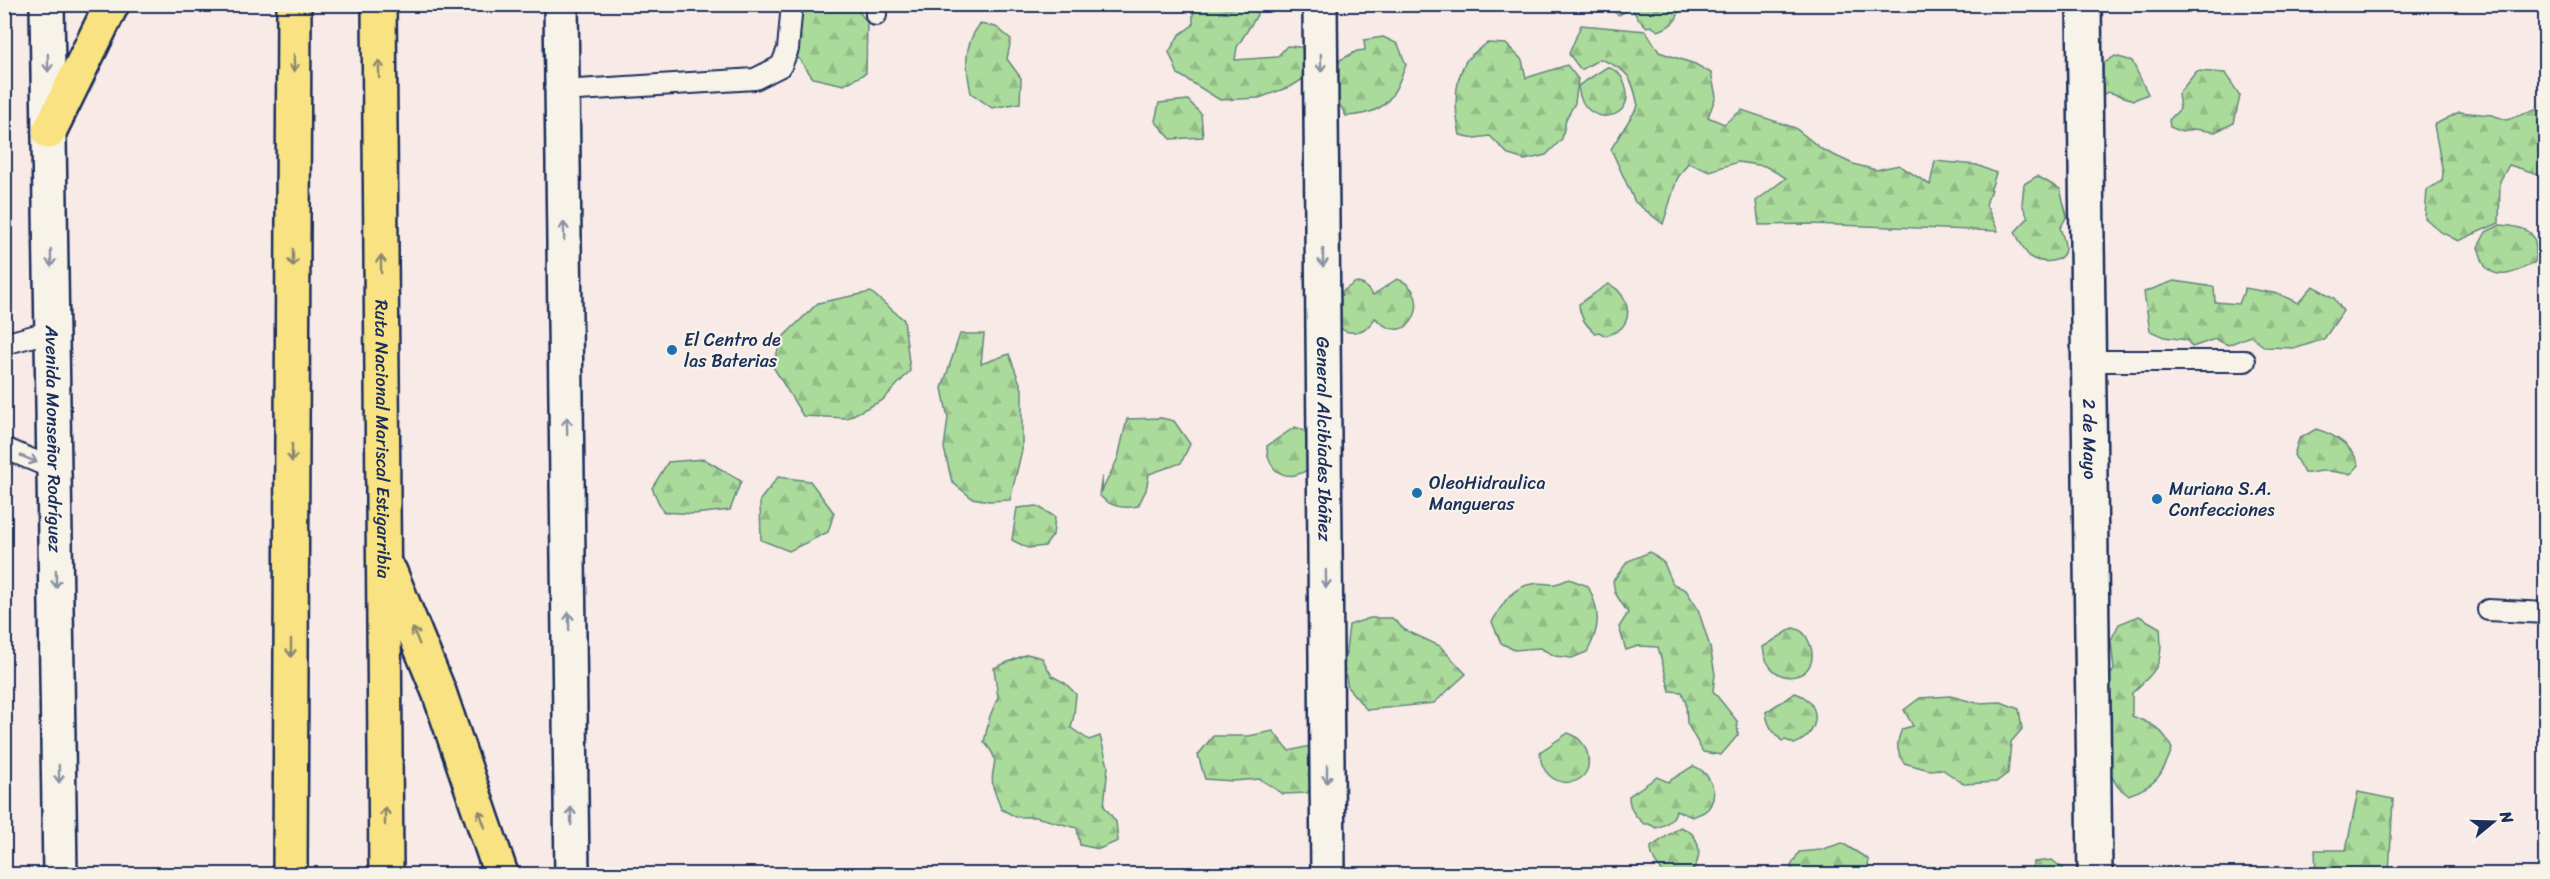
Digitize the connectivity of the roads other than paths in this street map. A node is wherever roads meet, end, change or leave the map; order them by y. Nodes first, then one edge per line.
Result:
1 (47, 4) edge
2 (112, 4) edge
3 (294, 4) edge
4 (379, 4) edge
5 (561, 4) edge
6 (792, 4) edge
7 (1320, 4) edge
8 (2084, 4) edge
9 (562, 91) junction
10 (50, 132) junction
11 (52, 331) junction
12 (4, 344) edge
13 (2088, 361) junction
14 (2245, 361) dead end
15 (4, 448) edge
16 (54, 469) junction
17 (384, 558) junction
18 (2488, 610) dead end
19 (2546, 613) edge
20 (60, 874) edge
21 (290, 874) edge
22 (386, 874) edge
23 (501, 874) edge
24 (572, 874) edge
25 (1328, 874) edge
26 (2095, 874) edge

1 -> 10 street, Avenida Monseñor Rodríguez
2 - 10 highway
3 -> 21 highway
17 -> 4 highway, Ruta Nacional Mariscal Estigarribia
5 - 9 street
6 - 9 lane
7 -> 25 street, General Alcibíades Ibáñez
8 - 13 street, 2 de Mayo
24 -> 9 street
10 -> 11 street, Avenida Monseñor Rodríguez
11 - 12 lane
11 - 16 street, Avenida Monseñor Rodríguez
13 - 14 lane
13 - 26 street, 2 de Mayo
15 -> 16 lane
16 -> 20 street, Avenida Monseñor Rodríguez
22 -> 17 highway, Ruta Nacional Mariscal Estigarribia
23 -> 17 highway
18 - 19 lane

